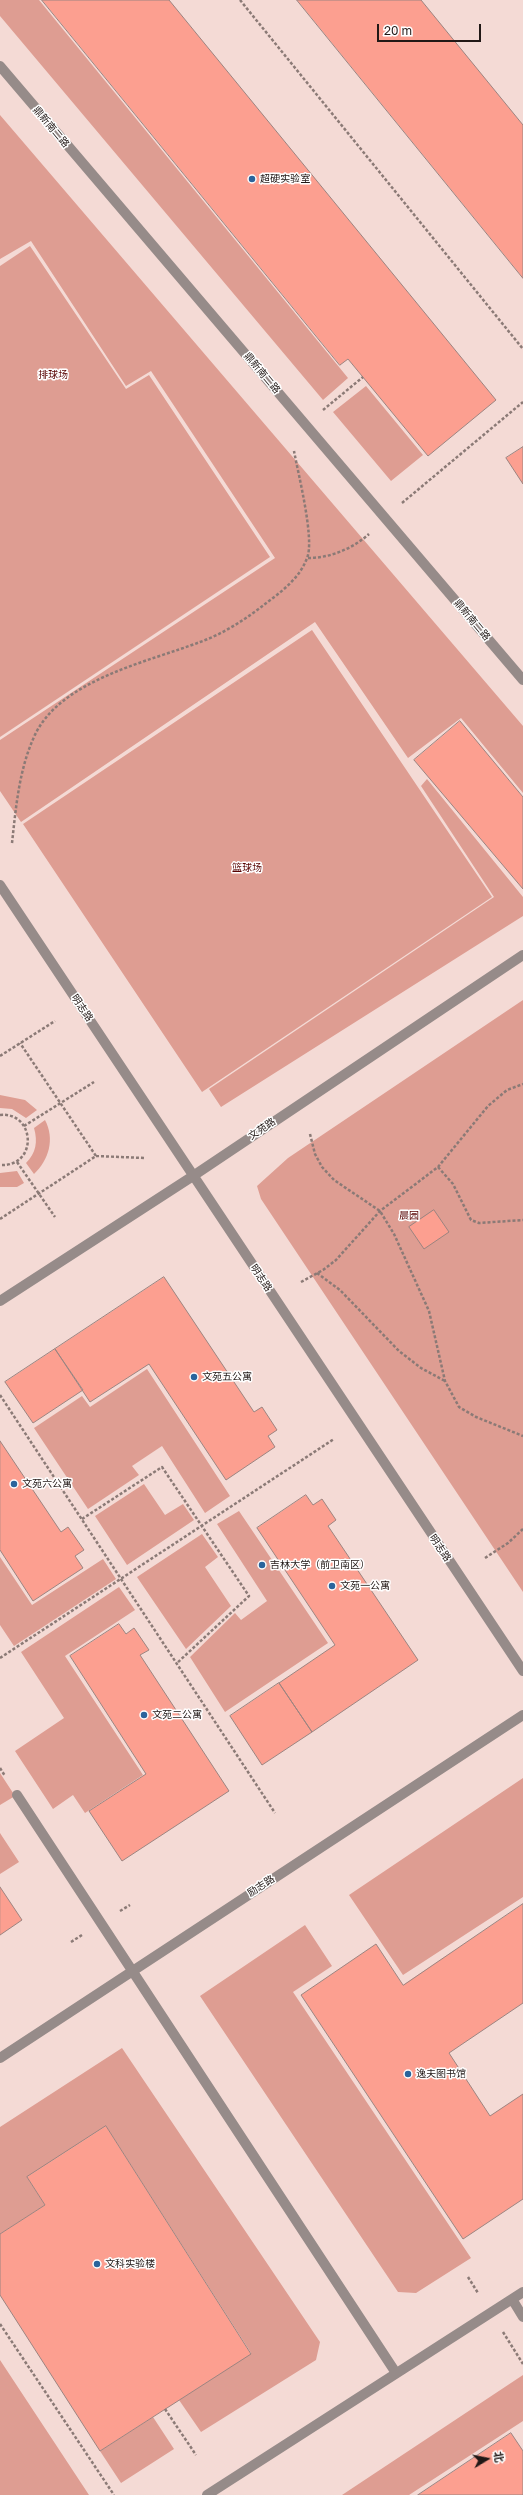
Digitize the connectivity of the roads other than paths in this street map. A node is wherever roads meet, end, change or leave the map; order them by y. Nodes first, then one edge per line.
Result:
1 (0, 66) edge
2 (523, 680) edge
3 (0, 885) edge
4 (523, 955) edge
5 (193, 1176) junction
6 (0, 1301) edge
7 (523, 1671) edge
8 (523, 1715) edge
9 (17, 1795) dead end
10 (132, 1971) junction
11 (0, 2058) edge
12 (523, 2292) edge
13 (512, 2299) junction
14 (523, 2317) edge
15 (396, 2373) junction
16 (207, 2495) edge

1 - 2 lane, 鼎新南二路
3 - 5 lane, 明志路
4 - 5 lane, 文苑路
5 - 6 lane, 文苑路
5 - 7 lane, 明志路
8 - 10 lane, 励志路
9 - 10 lane
10 - 11 lane, 励志路
10 - 15 lane
12 - 13 lane
13 - 14 lane
13 - 15 lane
15 - 16 lane

